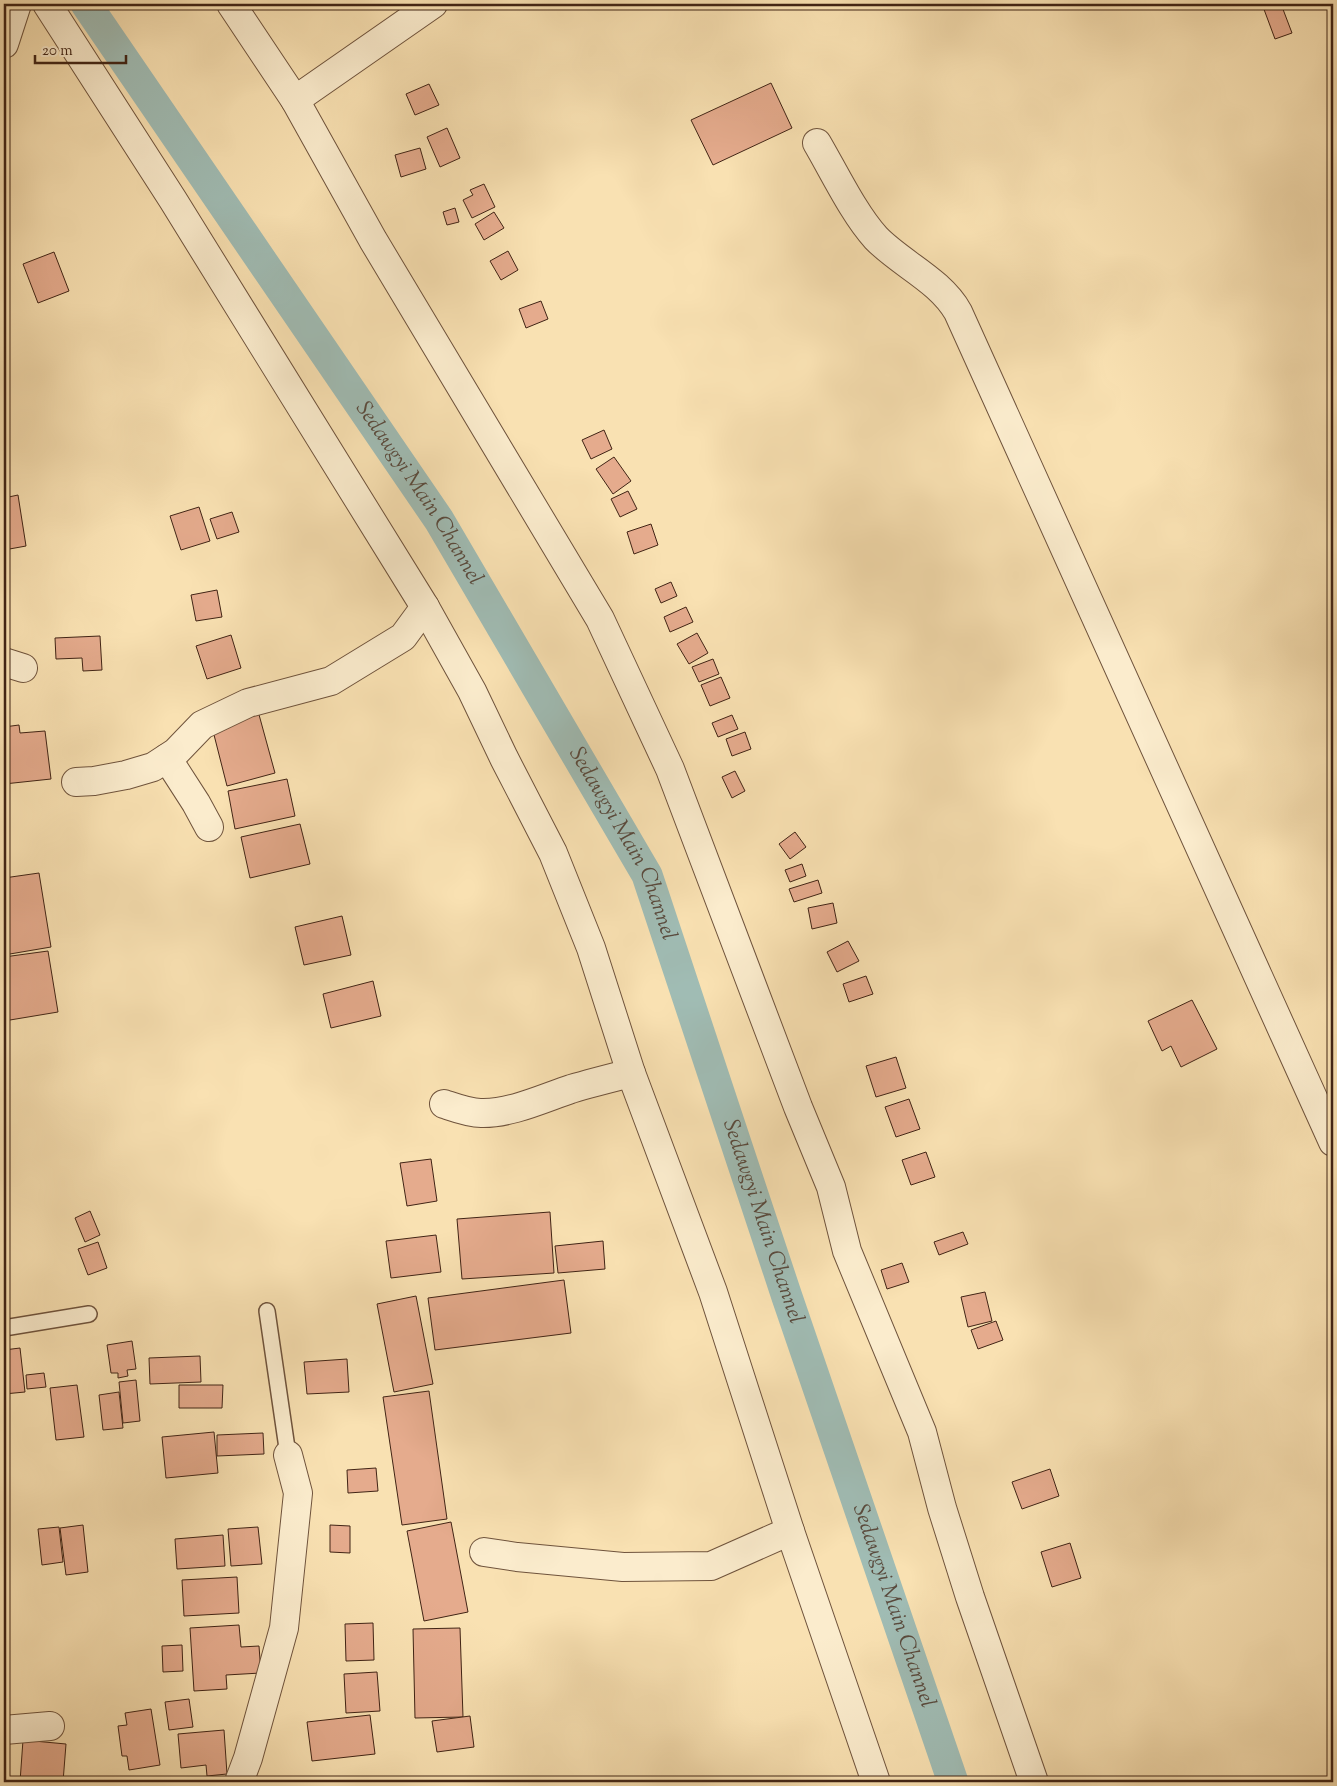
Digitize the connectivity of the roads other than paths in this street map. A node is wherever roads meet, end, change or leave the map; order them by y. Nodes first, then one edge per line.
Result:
1 (18, 4) edge
2 (47, 4) edge
3 (231, 4) edge
4 (433, 4) edge
5 (4, 44) edge
6 (295, 100) junction
7 (817, 143) dead end
8 (425, 607) junction
9 (167, 758) junction
10 (76, 782) dead end
11 (210, 827) dead end
12 (631, 1073) junction
13 (444, 1104) dead end
14 (1333, 1142) edge
15 (267, 1311) dead end
16 (89, 1314) dead end
17 (4, 1328) edge
18 (288, 1455) joint
19 (790, 1531) junction
20 (484, 1552) dead end
21 (50, 1726) dead end
22 (4, 1730) edge
23 (239, 1782) edge
24 (876, 1782) edge
25 (1034, 1782) edge

1 - 5 street
2 - 8 street
3 - 6 street
4 - 6 street
6 - 25 street
7 - 14 street
8 - 9 street
8 - 12 street
9 - 10 street
9 - 11 street
12 - 13 street
12 - 19 street
15 - 18 lane
16 - 17 lane
18 - 23 street
19 - 20 street
19 - 24 street
21 - 22 street

